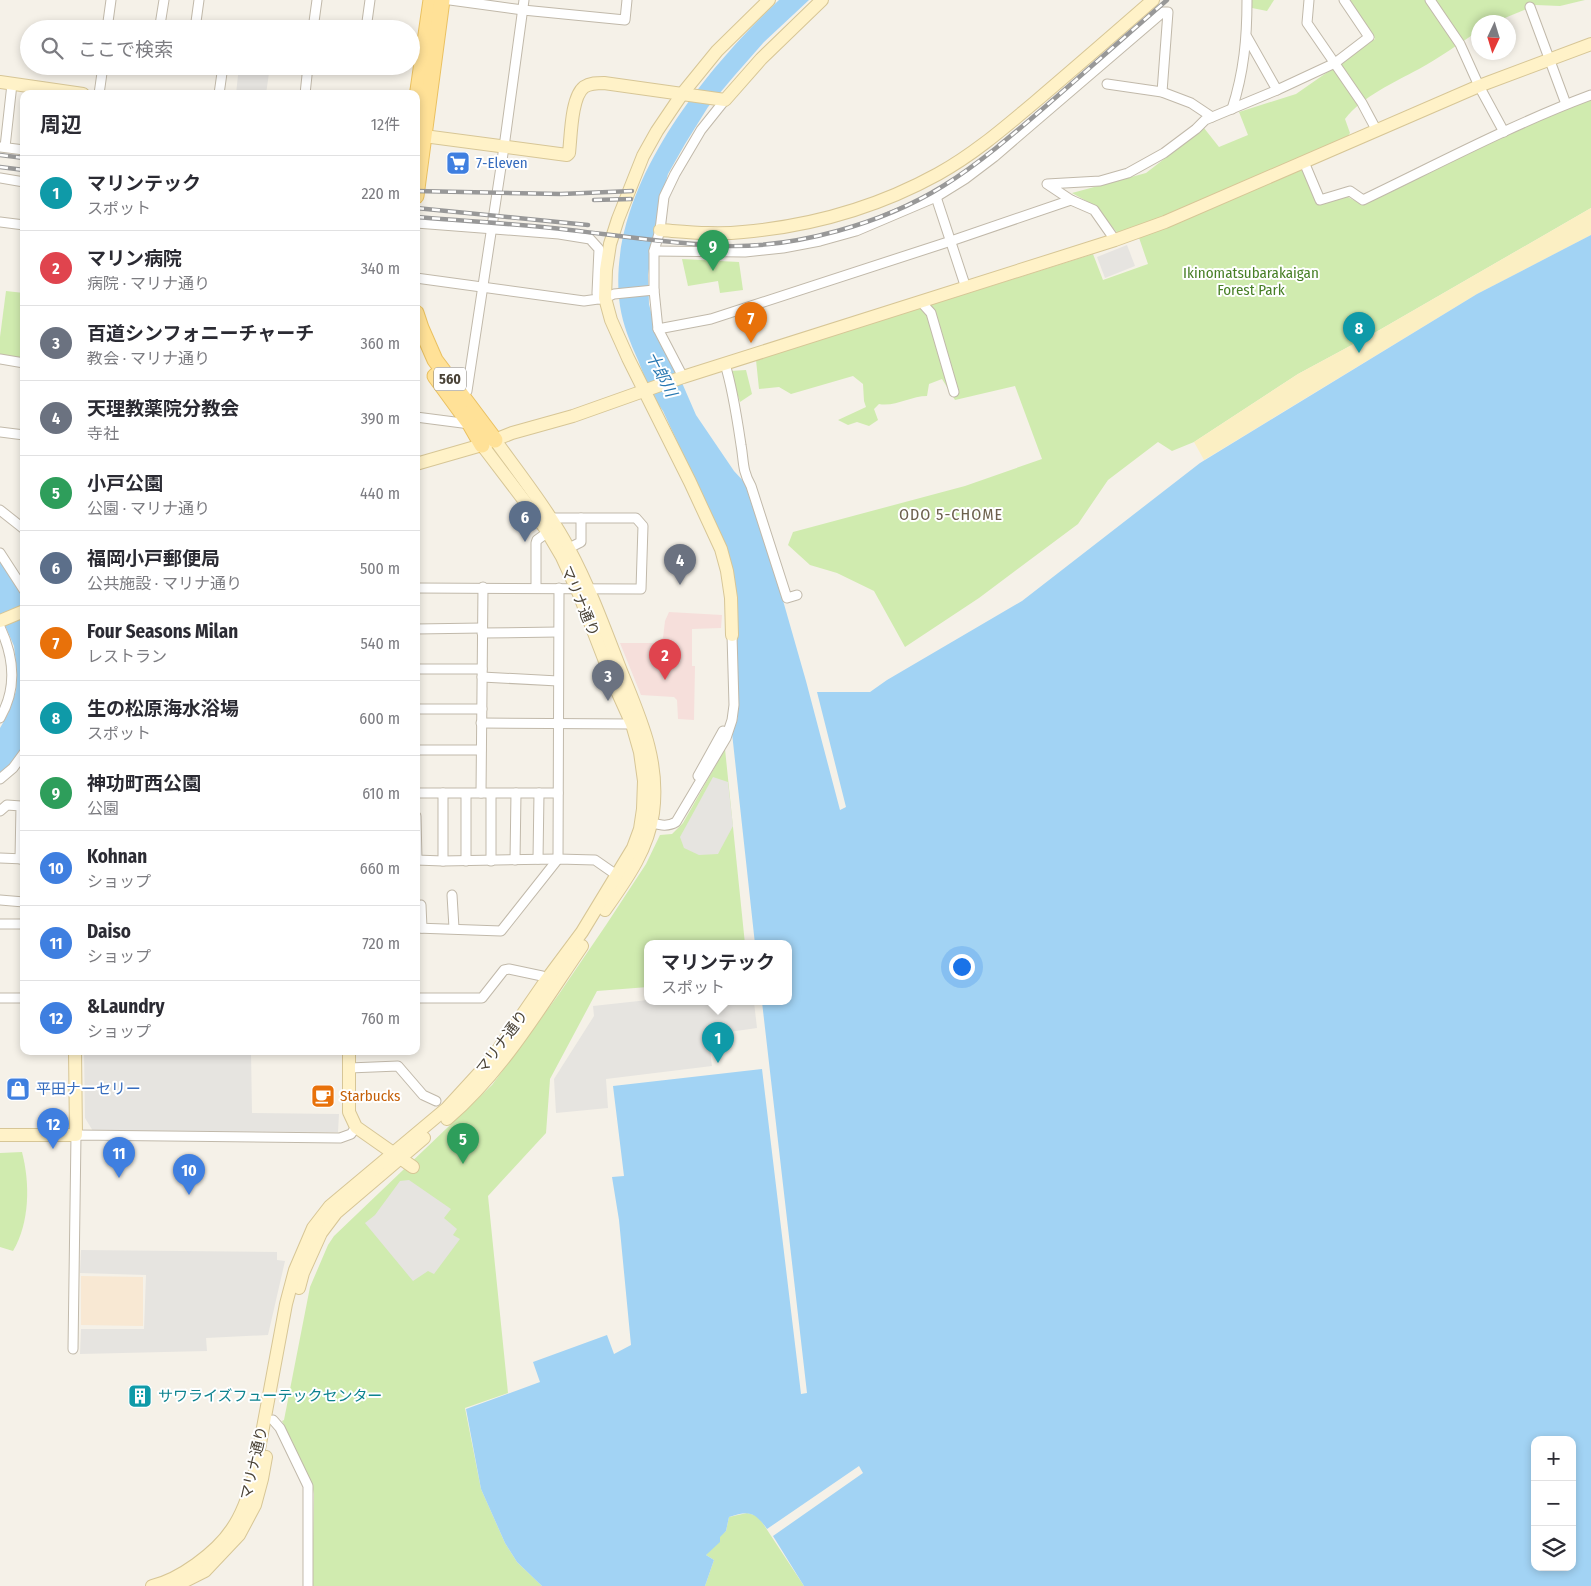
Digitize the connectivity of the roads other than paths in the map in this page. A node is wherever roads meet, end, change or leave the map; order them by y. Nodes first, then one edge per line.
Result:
1 (111, 0) edge
2 (164, 0) edge
3 (199, 0) edge
4 (317, 0) edge
5 (370, 0) edge
6 (431, 0) edge
7 (442, 0) edge
8 (450, 0) edge
9 (524, 0) edge
10 (626, 0) edge
11 (822, 0) edge
12 (1153, 0) edge
13 (1247, 0) edge
14 (1310, 0) edge
15 (1344, 0) edge
16 (1430, 0) edge
17 (766, 1) edge
18 (1530, 7) dead end
19 (523, 10) junction
20 (108, 20) edge
21 (161, 20) edge
22 (196, 20) edge
23 (315, 20) edge
24 (367, 20) edge
25 (1247, 37) junction
26 (1591, 44) edge
27 (1550, 59) junction
28 (1335, 63) junction
29 (102, 75) edge
30 (222, 75) edge
31 (307, 75) edge
32 (6, 83) edge
33 (1107, 84) dead end
34 (1479, 86) junction
35 (55, 90) edge
36 (100, 90) edge
37 (220, 90) edge
38 (305, 90) edge
39 (418, 90) edge
40 (1277, 90) junction
41 (1162, 92) junction
42 (685, 94) junction
43 (1591, 95) edge
44 (723, 100) junction
45 (1566, 104) junction
46 (1232, 109) junction
47 (1212, 117) junction
48 (1377, 132) junction
49 (1504, 132) junction
50 (420, 137) edge
51 (3, 147) edge
52 (504, 147) junction
53 (20, 149) edge
54 (1304, 162) junction
55 (0, 178) edge
56 (20, 181) edge
57 (936, 196) junction
58 (1071, 200) junction
59 (0, 222) edge
60 (420, 223) edge
61 (20, 224) edge
62 (492, 228) junction
63 (660, 230) junction
64 (1114, 240) junction
65 (951, 241) junction
66 (654, 251) junction
67 (420, 279) edge
68 (483, 287) junction
69 (966, 288) junction
70 (650, 290) junction
71 (606, 297) junction
72 (922, 302) junction
73 (420, 328) edge
74 (658, 329) junction
75 (420, 348) edge
76 (0, 360) edge
77 (20, 362) edge
78 (725, 364) junction
79 (683, 377) junction
80 (644, 391) junction
81 (954, 392) dead end
82 (462, 397) junction
83 (420, 417) edge
84 (470, 424) junction
85 (0, 432) edge
86 (20, 434) edge
87 (489, 442) junction
88 (420, 463) edge
89 (0, 510) edge
90 (551, 518) junction
91 (581, 518) junction
92 (20, 526) edge
93 (548, 532) junction
94 (569, 548) junction
95 (0, 553) edge
96 (20, 584) edge
97 (483, 587) junction
98 (536, 587) junction
99 (420, 588) edge
100 (559, 588) junction
101 (582, 588) junction
102 (797, 595) dead end
103 (20, 613) edge
104 (0, 621) edge
105 (0, 627) edge
106 (420, 629) edge
107 (482, 631) junction
108 (558, 632) junction
109 (732, 636) joint
110 (420, 669) edge
111 (482, 673) junction
112 (558, 681) junction
113 (482, 709) junction
114 (420, 710) edge
115 (0, 718) edge
116 (482, 723) junction
117 (558, 723) junction
118 (632, 724) junction
119 (420, 750) edge
120 (481, 750) junction
121 (20, 758) edge
122 (0, 779) edge
123 (420, 793) edge
124 (443, 793) junction
125 (481, 793) junction
126 (516, 793) junction
127 (539, 793) junction
128 (558, 793) junction
129 (466, 794) junction
130 (491, 794) junction
131 (20, 806) edge
132 (0, 811) edge
133 (651, 823) junction
134 (0, 858) edge
135 (20, 859) edge
136 (538, 859) junction
137 (558, 859) junction
138 (420, 860) edge
139 (491, 860) junction
140 (515, 860) junction
141 (466, 861) junction
142 (443, 862) junction
143 (618, 876) junction
144 (452, 895) dead end
145 (0, 900) edge
146 (20, 902) edge
147 (421, 905) dead end
148 (420, 916) edge
149 (0, 924) edge
150 (20, 924) edge
151 (420, 928) edge
152 (454, 928) junction
153 (547, 980) junction
154 (0, 998) edge
155 (20, 998) edge
156 (420, 998) edge
157 (75, 1055) edge
158 (349, 1055) edge
159 (349, 1068) junction
160 (436, 1101) dead end
161 (356, 1127) junction
162 (0, 1135) edge
163 (76, 1135) junction
164 (396, 1156) junction
165 (413, 1167) dead end
166 (73, 1349) dead end
167 (273, 1420) junction
168 (152, 1586) edge
169 (175, 1586) edge
170 (308, 1586) edge

1 - 20 street
2 - 21 street
3 - 22 street
4 - 23 street
5 - 24 street
6 - 39 main road
7 - 50 main road
8 - 19 street
9 - 19 street
10 - 19 street
11 - 44 street
12 - 63 street
13 - 25 street
14 - 28 street
15 - 28 street
16 - 34 street
17 - 42 street
18 - 27 street
19 - 52 street
25 - 40 street
25 - 46 street
26 - 27 street
27 - 34 street
27 - 45 street
28 - 40 street
28 - 48 street
29 - 36 street
30 - 37 street
31 - 38 street
32 - 35 street
32 - 51 street
33 - 41 street
34 - 48 street
34 - 49 street
40 - 46 street
41 - 47 street
41 - 57 street
42 - 44 street
42 - 52 street
42 - 71 street
43 - 45 street
44 - 63 street
45 - 49 street
46 - 47 street
47 - 58 street
48 - 54 street
49 - 54 street
50 - 52 street
51 - 53 street
52 - 62 street
54 - 64 street
55 - 56 street
57 - 65 street
57 - 66 street
58 - 64 street
58 - 65 street
59 - 61 street
60 - 62 street
62 - 68 street
62 - 71 street
63 - 66 street
64 - 69 street
65 - 69 street
65 - 74 street
66 - 70 street
67 - 68 street
68 - 71 street
68 - 82 street
69 - 72 street
70 - 71 street
70 - 74 street
71 - 80 street
72 - 78 street
72 - 81 street
73 - 82 main road, 560
74 - 79 street
75 - 84 main road, 560
76 - 77 street
78 - 79 street
78 - 102 street
79 - 80 street
80 - 87 street
80 - 109 street
82 - 87 main road, 560
83 - 84 street
84 - 87 main road, 560
85 - 86 street
87 - 88 street
87 - 90 street, マリナ通り
87 - 93 street, マリナ通り
89 - 92 street
90 - 91 street
90 - 94 street, マリナ通り
91 - 94 street
91 - 101 street
93 - 98 street
93 - 101 street, マリナ通り
94 - 101 street, マリナ通り
95 - 96 street
97 - 98 street
97 - 99 street
97 - 107 street
98 - 100 street
100 - 101 street
100 - 108 street
101 - 118 street, マリナ通り
101 - 133 street, マリナ通り
103 - 104 street
105 - 115 street
106 - 107 street
107 - 108 street
107 - 111 street
108 - 112 street
109 - 133 street
110 - 111 street
111 - 112 street
111 - 113 street
112 - 117 street
113 - 114 street
113 - 116 street
116 - 117 street
116 - 120 street
117 - 118 street
117 - 128 street
118 - 143 street, マリナ通り
119 - 120 street
120 - 125 street
121 - 122 street
123 - 124 street
124 - 129 street
124 - 142 street
125 - 129 street
125 - 130 street
126 - 127 street
126 - 130 street
126 - 140 street
127 - 128 street
127 - 136 street
128 - 137 street
129 - 141 street
130 - 139 street
131 - 132 street
133 - 164 street, マリナ通り
134 - 135 street
136 - 137 street
136 - 140 street
137 - 143 street
137 - 152 street
138 - 142 street
139 - 140 street
139 - 141 street
141 - 142 street
143 - 153 street, マリナ通り
144 - 152 street
145 - 146 street
147 - 148 street
149 - 150 street
151 - 152 street
153 - 156 street
153 - 164 street, マリナ通り
154 - 155 street
157 - 163 street
158 - 159 street
159 - 160 street
159 - 161 street
161 - 163 street
161 - 164 street
162 - 163 street
163 - 166 street
164 - 165 street
164 - 167 street, マリナ通り
164 - 168 street, マリナ通り
167 - 169 street, マリナ通り
167 - 170 street

